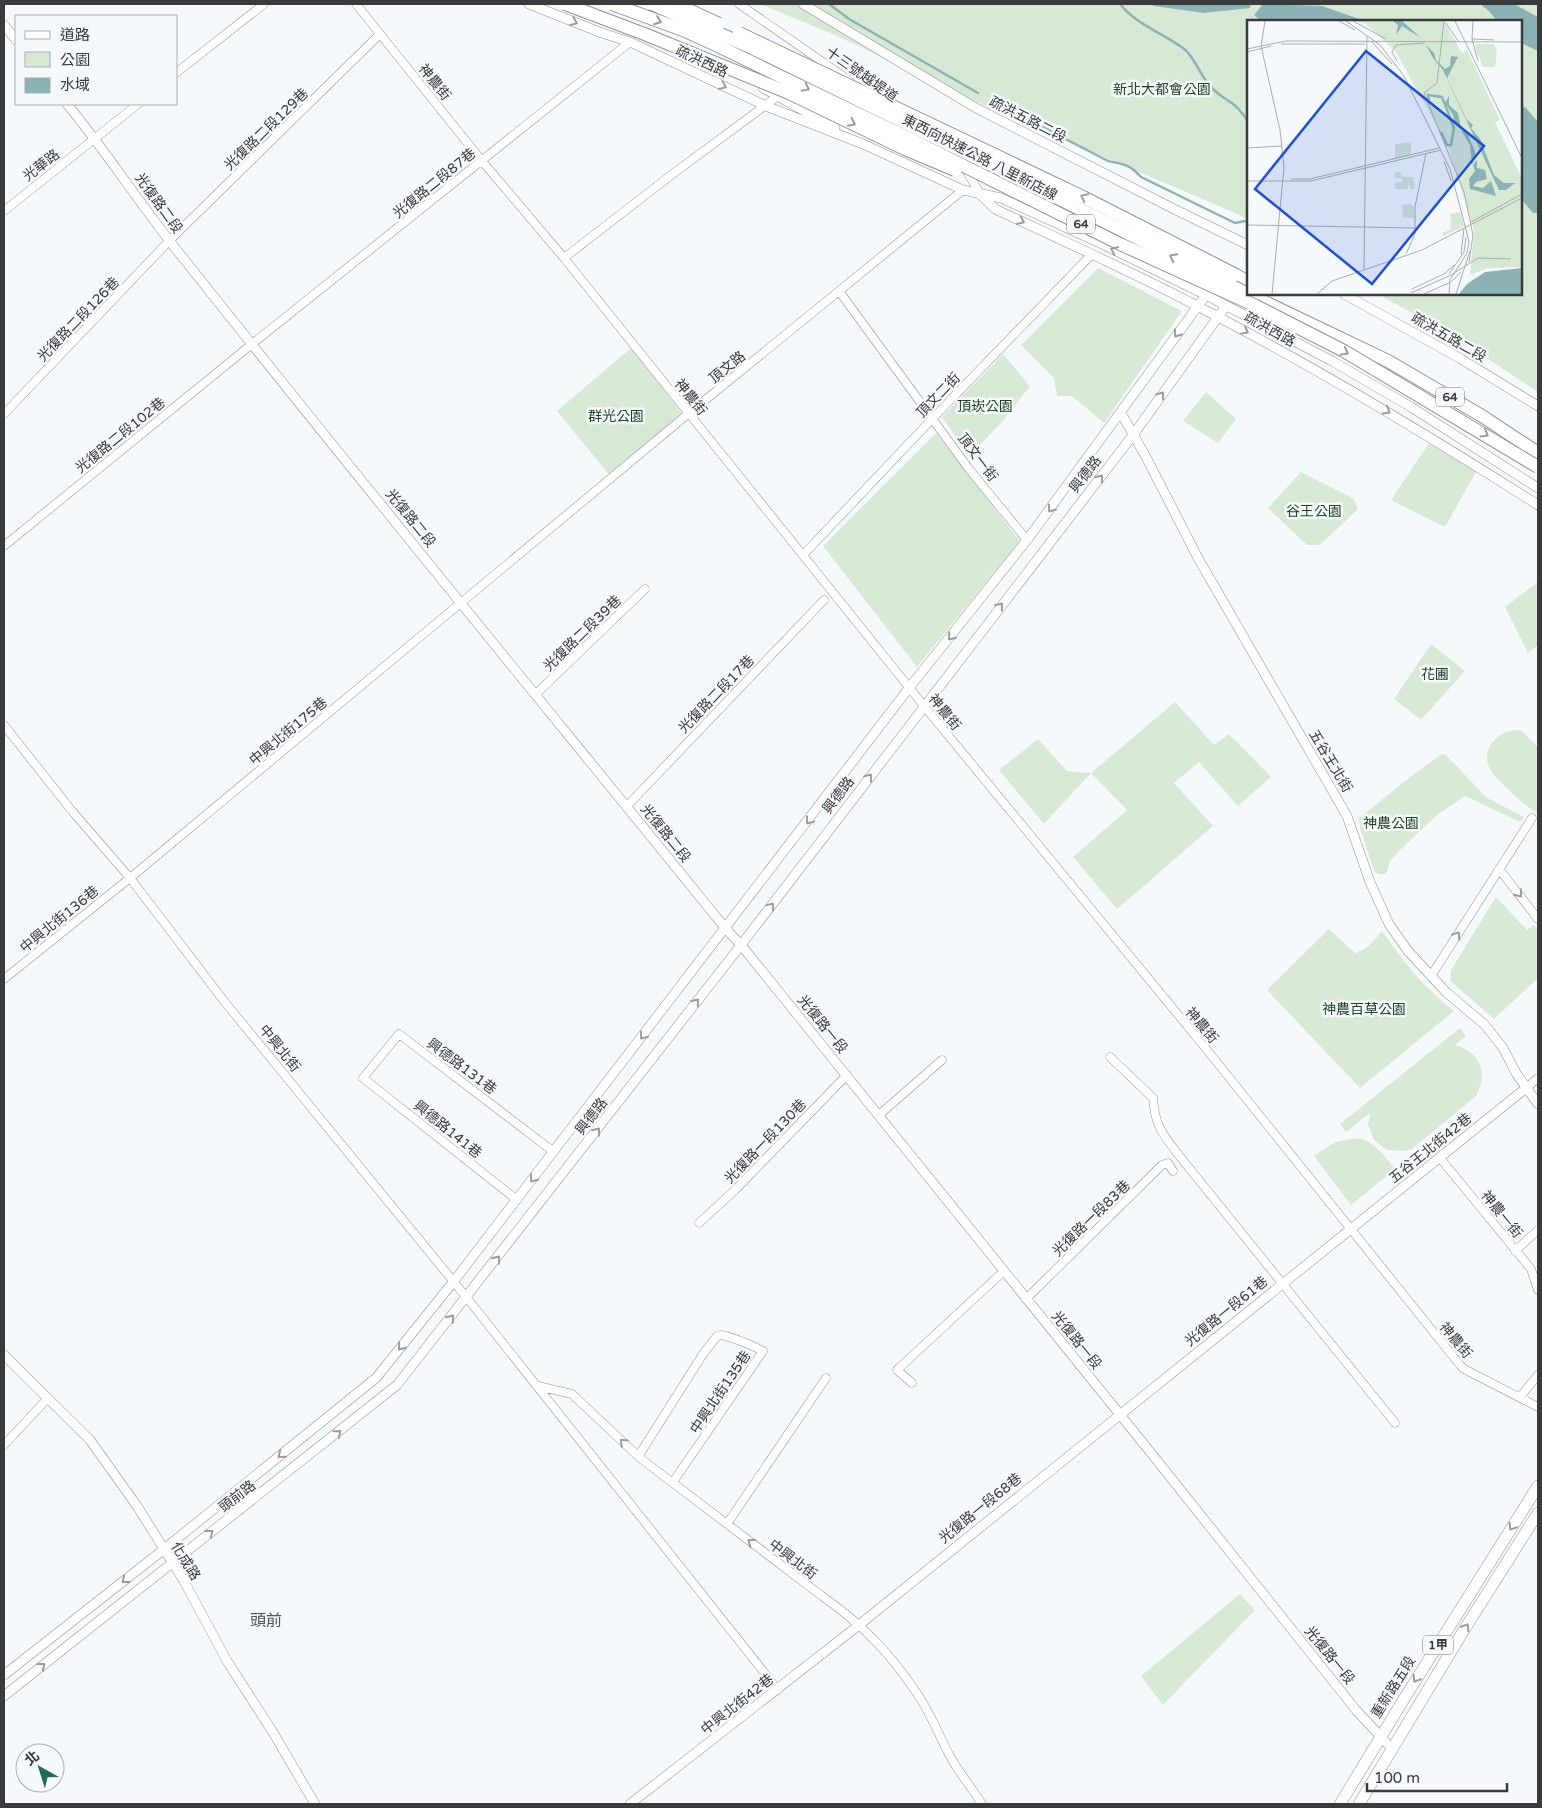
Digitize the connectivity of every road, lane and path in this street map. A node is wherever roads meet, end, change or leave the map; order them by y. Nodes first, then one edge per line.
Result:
1 (264, 4) edge
2 (356, 4) edge
3 (529, 4) edge
4 (564, 4) edge
5 (580, 4) edge
6 (612, 4) edge
7 (653, 4) edge
8 (676, 4) edge
9 (739, 4) edge
10 (803, 4) edge
11 (698, 14) junction
12 (4, 25) edge
13 (380, 34) junction
14 (15, 39) edge
15 (630, 42) junction
16 (178, 71) edge
17 (778, 96) junction
18 (68, 105) edge
19 (137, 105) edge
20 (766, 106) junction
21 (95, 138) junction
22 (864, 144) junction
23 (482, 161) junction
24 (963, 190) junction
25 (981, 195) junction
26 (1045, 206) junction
27 (4, 210) edge
28 (170, 241) junction
29 (1247, 245) edge
30 (1092, 254) junction
31 (564, 258) junction
32 (1247, 281) edge
33 (839, 291) junction
34 (1247, 293) edge
35 (1206, 295) junction
36 (1250, 295) edge
37 (1271, 295) edge
38 (1346, 295) edge
39 (1198, 306) junction
40 (1226, 306) junction
41 (1218, 316) junction
42 (252, 344) junction
43 (1358, 346) junction
44 (1538, 406) edge
45 (1120, 412) junction
46 (4, 414) edge
47 (688, 414) junction
48 (933, 418) junction
49 (1133, 435) junction
50 (1538, 453) edge
51 (1538, 467) edge
52 (1538, 488) edge
53 (1538, 506) edge
54 (1027, 540) junction
55 (4, 546) edge
56 (803, 556) junction
57 (645, 589) dead end
58 (824, 600) dead end
59 (462, 602) junction
60 (910, 688) junction
61 (536, 694) junction
62 (924, 706) junction
63 (4, 725) edge
64 (627, 806) junction
65 (1532, 818) dead end
66 (1499, 869) junction
67 (130, 878) junction
68 (1538, 919) edge
69 (726, 928) junction
70 (741, 945) junction
71 (1431, 976) junction
72 (4, 978) edge
73 (1110, 1057) dead end
74 (942, 1060) dead end
75 (847, 1075) junction
76 (363, 1078) joint
77 (1538, 1078) edge
78 (1526, 1088) junction
79 (1538, 1104) edge
80 (879, 1115) junction
81 (554, 1152) junction
82 (1440, 1158) junction
83 (1173, 1171) dead end
84 (517, 1200) junction
85 (699, 1223) dead end
86 (1350, 1230) junction
87 (1538, 1230) edge
88 (1515, 1250) junction
89 (1004, 1271) junction
90 (454, 1281) junction
91 (1282, 1284) junction
92 (1538, 1290) edge
93 (467, 1298) junction
94 (1026, 1299) junction
95 (4, 1355) edge
96 (1538, 1375) edge
97 (826, 1378) dead end
98 (912, 1383) dead end
99 (538, 1386) junction
100 (1520, 1397) junction
101 (48, 1398) junction
102 (1538, 1406) edge
103 (1119, 1414) junction
104 (1395, 1424) dead end
105 (4, 1445) edge
106 (640, 1458) junction
107 (673, 1482) junction
108 (1538, 1486) edge
109 (1538, 1513) edge
110 (727, 1524) junction
111 (163, 1550) junction
112 (172, 1563) junction
113 (859, 1625) junction
114 (4, 1675) edge
115 (778, 1690) junction
116 (4, 1696) edge
117 (1381, 1736) junction
118 (1393, 1750) junction
119 (315, 1804) edge
120 (630, 1804) edge
121 (982, 1804) edge
122 (1340, 1804) edge
123 (1359, 1804) edge

1 - 16 street
2 - 13 street, 神農街
3 -> 15 street, 疏洪西路
4 -> 26 highway, bridge
5 - 17 street, 疏洪西路
6 -> 26 highway, 東西向快速公路 八里新店線 / 64, bridge
7 - 11 highway, bridge
34 -> 7 highway, 東西向快速公路 八里新店線 / 64, bridge
8 - 11 highway, bridge
9 - 25 street, 十三號越堤道
10 - 29 street, 疏洪五路二段
32 -> 11 highway, bridge
12 - 14 street
13 - 23 street, 神農街
13 - 28 street, 光復路二段129巷
15 -> 20 street, 疏洪西路
15 - 23 street, 光復路二段87巷
17 - 20 street
17 - 22 street, 疏洪西路
18 - 21 street, 光復路二段
19 - 21 street, 光華路
20 - 22 street, 疏洪西路
20 - 31 street
21 - 27 street, 光華路
21 - 28 street, 光復路二段
22 - 24 street, 疏洪西路
23 - 31 street, 神農街
23 - 42 street, 光復路二段87巷
24 - 25 street, 疏洪西路
24 - 33 street, 頂文路
25 -> 30 street, 疏洪西路
35 -> 25 street, 疏洪西路
26 -> 51 highway, 東西向快速公路 八里新店線 / 64, bridge
28 - 42 street, 光復路二段
28 - 46 street, 光復路二段126巷
30 - 39 street, 疏洪西路
30 - 48 street, 頂文二街
31 - 47 street, 神農街
33 - 47 street, 頂文路
33 - 48 street, 頂文一街
35 - 39 street, 興德路
35 - 40 street, 疏洪西路
36 - 43 highway, 東西向快速公路 八里新店線 / 64
37 - 43 highway
38 - 44 street, 疏洪五路二段
39 - 41 street, 疏洪西路
39 -> 45 street, 興德路
40 - 41 street, 興德路
40 - 52 street, 疏洪西路
49 -> 41 street, 興德路
41 -> 53 street, 疏洪西路
42 - 55 street, 光復路二段102巷
42 - 59 street, 光復路二段
43 - 50 highway, 東西向快速公路 八里新店線 / 64
45 - 49 street, 五谷王北街
45 -> 54 street, 興德路
47 - 56 street, 神農街
47 - 59 street, 頂文路
48 - 54 street, 頂文一街
48 - 56 street, 頂文二街
62 -> 49 street, 興德路
49 - 71 street, 五谷王北街
54 -> 60 street, 興德路
56 - 60 street, 神農街
57 - 61 street, 光復路二段39巷
58 - 64 street, 光復路二段17巷
59 - 61 street, 光復路二段
59 - 67 street, 中興北街175巷
60 - 62 street, 神農街
60 -> 69 street, 興德路
61 - 64 street, 光復路二段
70 -> 62 street, 興德路
62 - 86 street, 神農街
63 - 67 street, 中興北街
64 - 69 street, 光復路二段
65 - 66 street
66 -> 68 street
71 -> 66 street
67 - 72 street, 中興北街136巷
67 - 90 street, 中興北街
69 - 70 street, 光復路二段
69 -> 81 street, 興德路
70 - 75 street, 光復路一段
93 -> 70 street, 興德路
71 - 78 street, 五谷王北街
73 - 91 street
74 - 80 street
75 - 80 street, 光復路一段
75 - 85 street, 光復路一段130巷
76 - 81 street, 興德路131巷
76 - 84 street, 興德路141巷
77 - 78 street
78 - 79 street, 五谷王北街
78 - 82 street, 五谷王北街42巷
80 - 89 street, 光復路一段
81 -> 84 street, 興德路
82 - 86 street, 五谷王北街42巷
82 - 88 street, 神農一街
83 - 94 street, 光復路一段83巷
84 - 90 street, 興德路
86 - 91 street, 光復路一段61巷
86 - 100 street, 神農街
87 - 88 street
88 - 92 street, 神農一街
89 - 94 street, 光復路一段
89 - 98 street
90 - 93 street, 中興北街
90 -> 111 street, 頭前路
91 - 103 street, 光復路一段61巷
91 - 104 street
93 - 99 street, 中興北街
112 -> 93 street, 頭前路
94 - 103 street, 光復路一段
95 - 101 street, 化成路
96 - 100 street
97 - 110 street
106 -> 99 street, 中興北街
99 - 115 street, 中興北街
100 - 102 street, 神農街
101 - 105 street
101 - 111 street, 化成路
103 - 113 street, 光復路一段68巷
103 - 117 street, 光復路一段
106 - 107 street, 中興北街
106 - 107 street, 中興北街135巷
107 - 110 street, 中興北街
108 -> 117 main road, 重新路五段 / 1甲
118 -> 109 main road, 1甲
113 -> 110 street, 中興北街
111 - 112 street, 化成路
111 -> 114 street, 頭前路
116 -> 112 street, 頭前路
112 - 119 street, 化成路
113 - 115 street, 中興北街42巷
113 - 121 street, 中興北街
115 - 120 street, 中興北街42巷
117 - 118 street, 光復路一段
117 - 122 main road, 重新路五段 / 1甲
118 - 123 main road, 1甲

